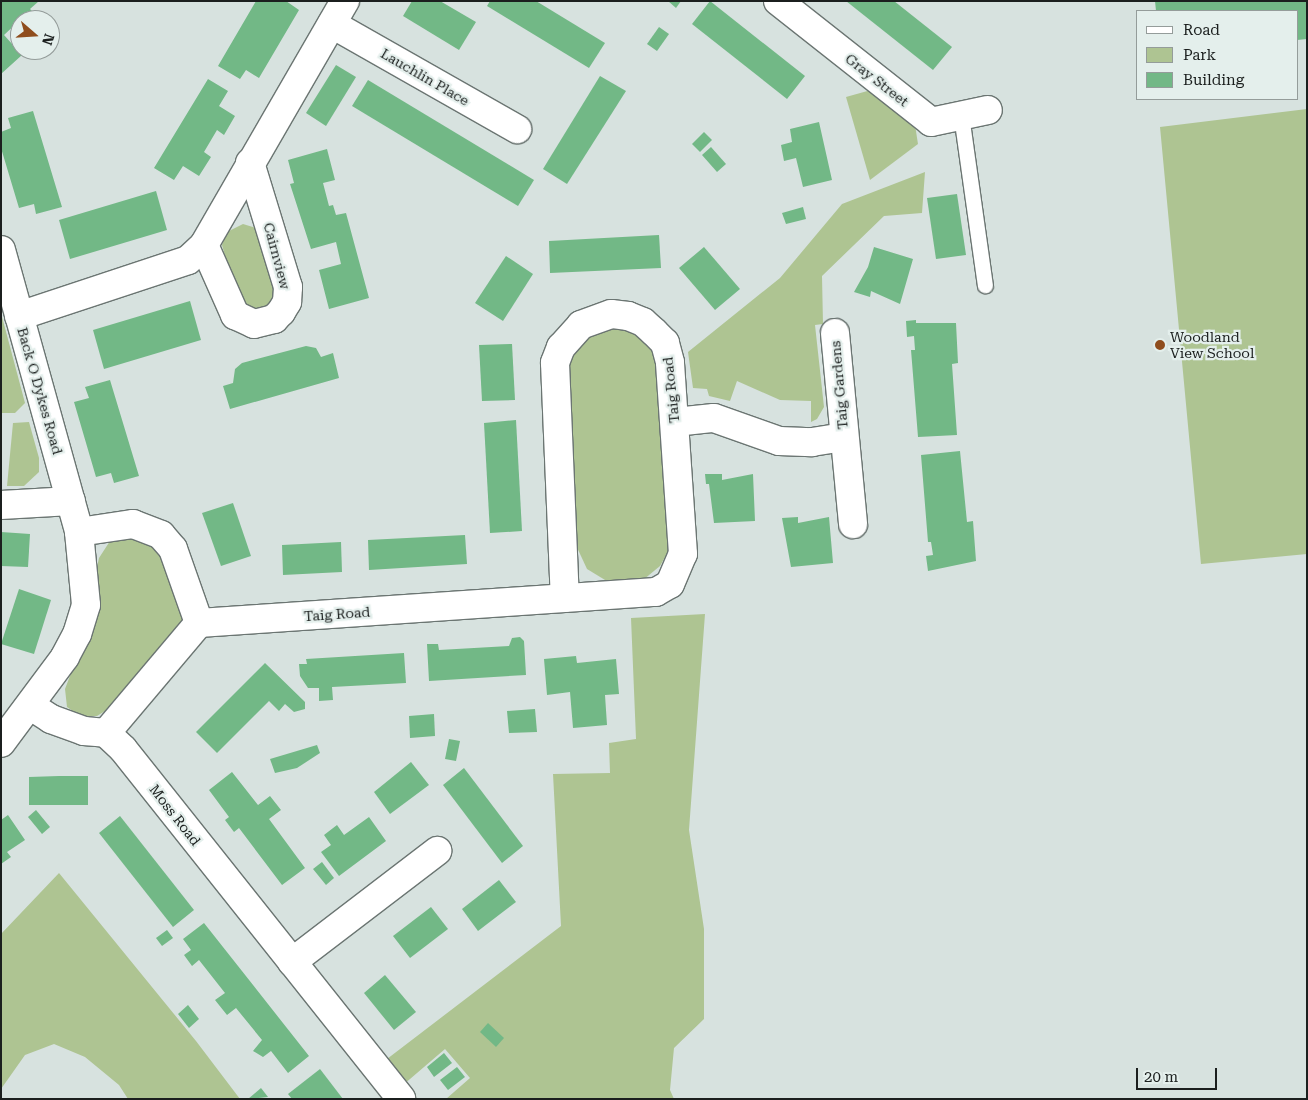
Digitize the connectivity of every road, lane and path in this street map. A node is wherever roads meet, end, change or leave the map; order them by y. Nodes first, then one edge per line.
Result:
1 (778, 1) edge
2 (339, 12) edge
3 (974, 113) joint
4 (517, 130) dead end
5 (250, 163) junction
6 (204, 245) junction
7 (1, 250) edge
8 (985, 285) dead end
9 (19, 316) junction
10 (835, 333) dead end
11 (675, 422) junction
12 (844, 437) junction
13 (71, 501) junction
14 (1, 505) edge
15 (853, 524) dead end
16 (79, 532) junction
17 (565, 598) junction
18 (199, 623) junction
19 (31, 706) junction
20 (106, 733) junction
21 (1, 743) edge
22 (437, 851) dead end
23 (292, 962) junction
24 (401, 1099) edge

1 - 3 street, Gray Street
2 - 4 street, Lauchlin Place
2 - 5 street
3 - 8 lane
5 - 6 street
5 - 6 street, Cairnview
6 - 9 street
7 - 9 street, Back O Dykes Road
9 - 13 street, Back O Dykes Road
10 - 12 street, Taig Gardens
11 - 12 street, Taig Gardens
11 - 17 street, Taig Road
11 - 17 street, Taig Road
12 - 15 street, Taig Gardens
13 - 14 street
13 - 16 street, Back O Dykes Road
16 - 18 street
16 - 19 street, Back O Dykes Road
17 - 18 street, Taig Road
18 - 20 street
19 - 20 street
19 - 21 street, Back O Dykes Road
20 - 23 street, Moss Road
22 - 23 street
23 - 24 street, Moss Road

